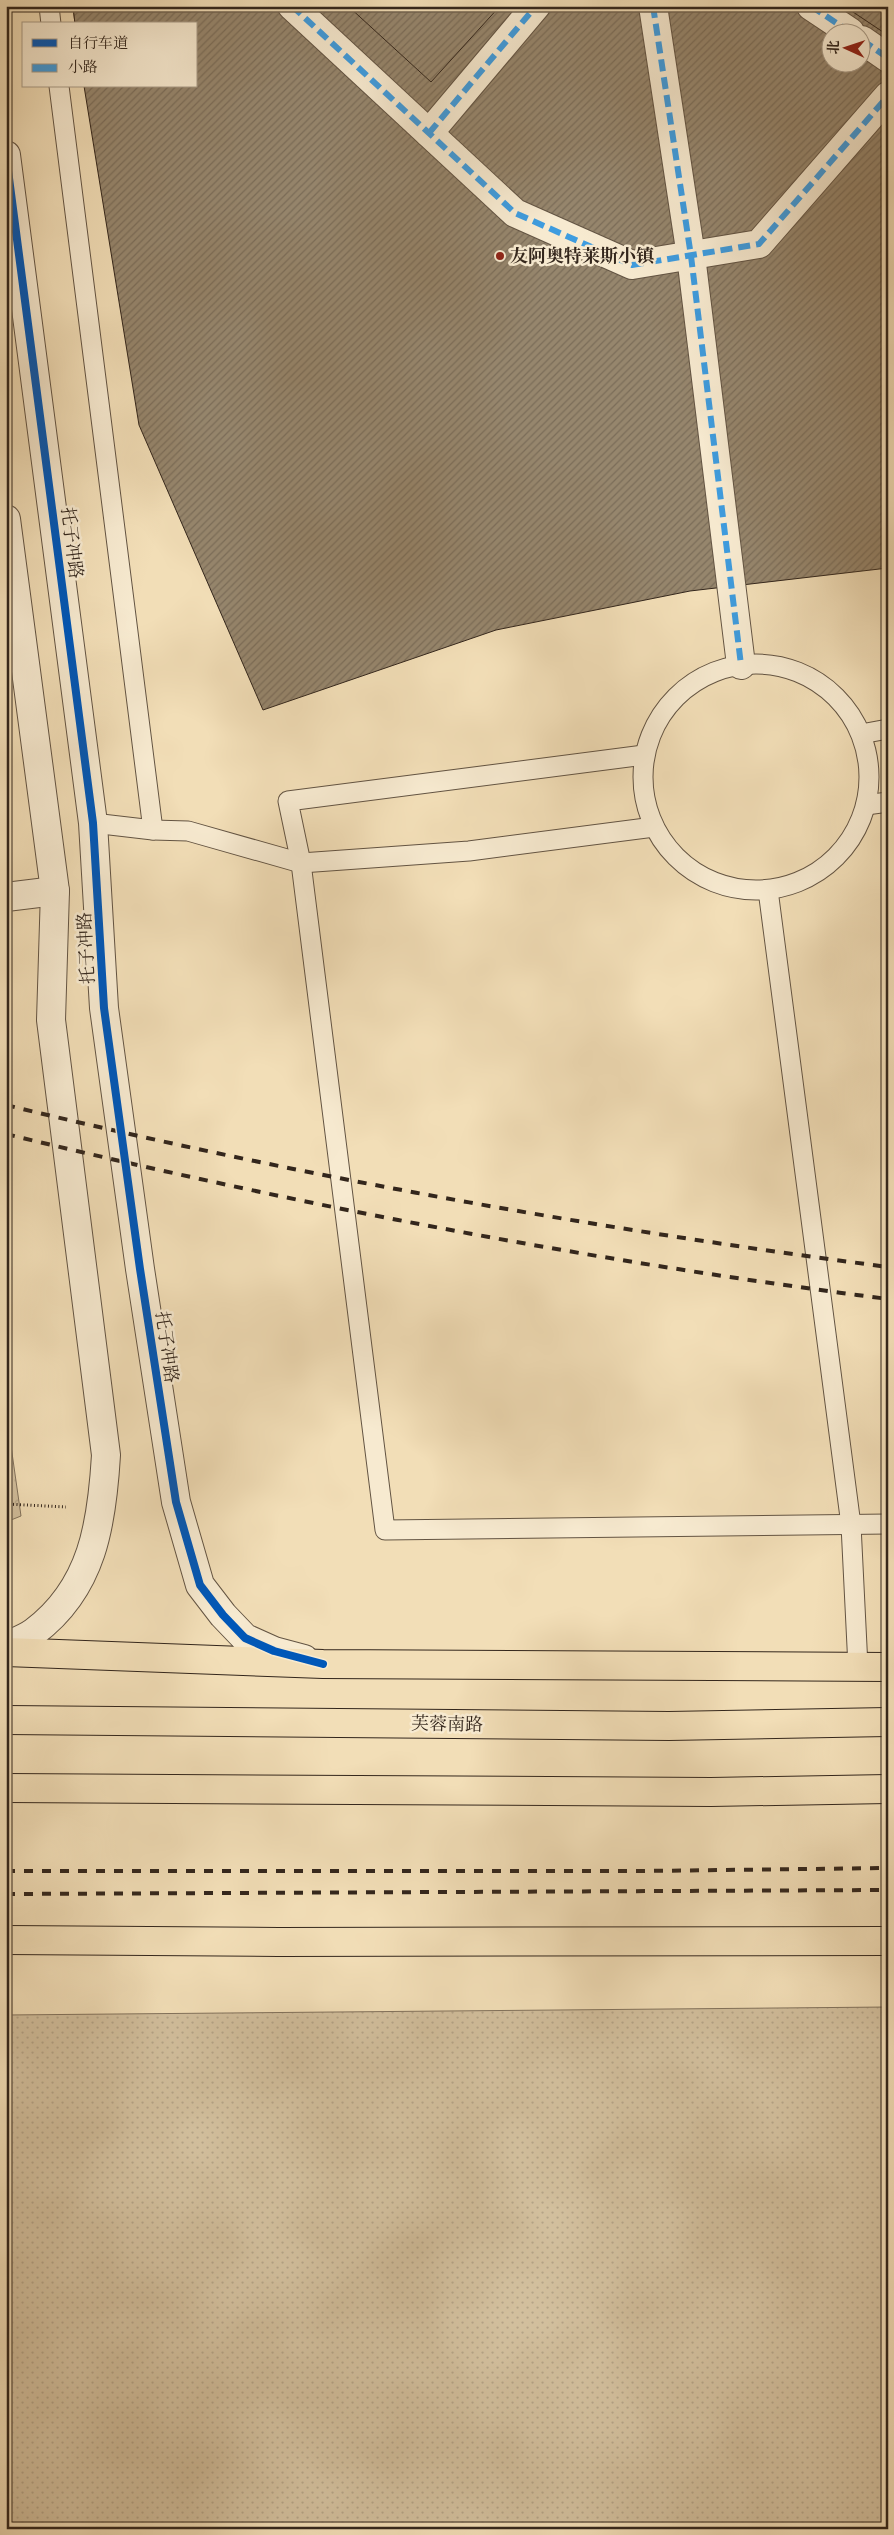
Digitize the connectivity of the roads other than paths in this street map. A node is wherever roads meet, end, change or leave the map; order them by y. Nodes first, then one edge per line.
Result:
1 (49, 6) edge
2 (292, 6) edge
3 (536, 6) edge
4 (653, 6) edge
5 (811, 6) edge
6 (51, 22) edge
7 (835, 22) edge
8 (872, 47) edge
9 (888, 58) edge
10 (59, 88) edge
11 (888, 96) edge
12 (430, 134) junction
13 (6, 155) edge
14 (691, 256) junction
15 (6, 519) edge
16 (740, 665) junction
17 (888, 730) edge
18 (861, 734) junction
19 (644, 754) junction
20 (888, 802) edge
21 (866, 805) junction
22 (93, 823) junction
23 (654, 828) junction
24 (153, 830) junction
25 (300, 863) junction
26 (768, 890) junction
27 (55, 891) junction
28 (6, 897) edge
29 (888, 1524) edge
30 (851, 1525) junction
31 (6, 1646) edge
32 (6, 1652) edge
33 (323, 1664) junction
34 (858, 1667) junction
35 (888, 1667) edge
36 (6, 1720) edge
37 (888, 1722) edge
38 (6, 1788) edge
39 (888, 1789) edge
40 (6, 1940) edge
41 (888, 1940) edge

1 - 6 lane
2 - 12 street
3 - 12 street
4 - 14 street
5 - 7 street
8 - 9 street
10 - 24 lane
11 - 14 street
12 - 14 street
13 - 22 street, 托子冲路
14 - 16 street
15 - 27 street, 托子冲路
16 - 18 lane
16 - 19 lane
17 - 18 lane
18 - 21 lane
19 - 23 lane
19 - 25 lane
20 - 21 lane
21 - 26 lane
22 - 24 lane
22 - 33 street, 托子冲路
23 - 25 lane
23 - 26 lane
24 - 25 lane
25 - 30 lane
26 - 30 lane
27 - 28 street
27 - 31 street, 托子冲路
29 - 30 lane
30 - 34 lane
32 - 33 main road
33 - 34 main road
34 - 35 main road
36 - 37 main road, 芙蓉南路
38 - 39 main road
40 - 41 main road

